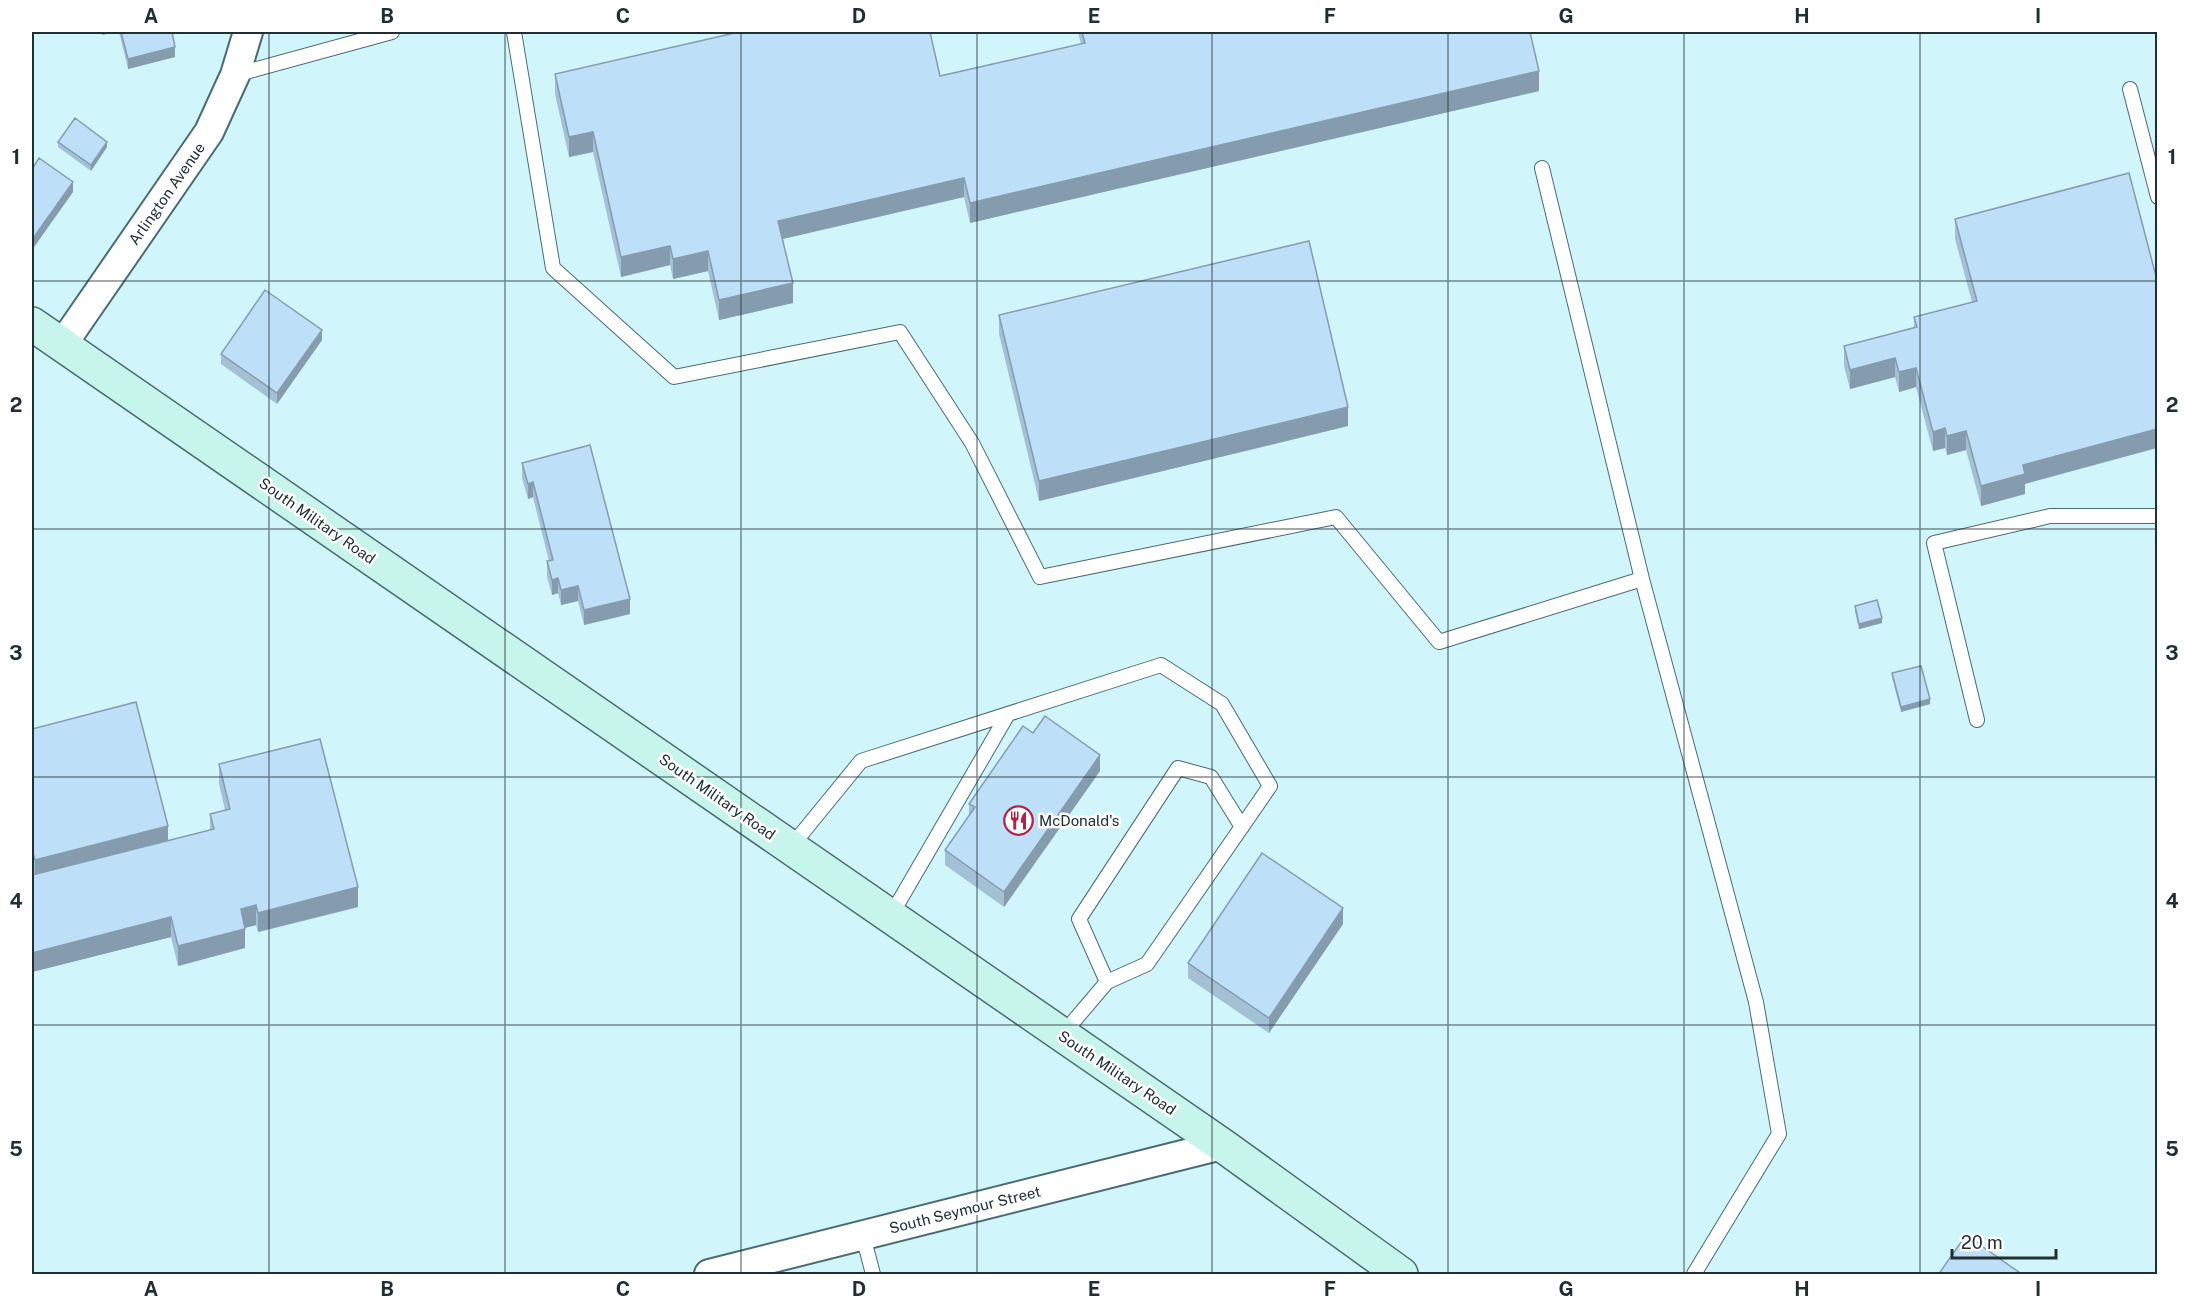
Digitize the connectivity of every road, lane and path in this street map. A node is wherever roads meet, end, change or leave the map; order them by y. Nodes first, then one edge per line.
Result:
1 (248, 32) edge
2 (392, 32) edge
3 (514, 32) edge
4 (234, 75) junction
5 (2130, 89) dead end
6 (1542, 168) dead end
7 (2157, 196) edge
8 (32, 324) edge
9 (62, 345) junction
10 (2157, 516) edge
11 (1642, 579) junction
12 (1008, 714) junction
13 (1977, 720) dead end
14 (1242, 827) junction
15 (790, 848) junction
16 (890, 916) junction
17 (1107, 982) junction
18 (1062, 1035) junction
19 (1222, 1145) junction
20 (863, 1236) junction
21 (709, 1275) edge
22 (873, 1275) edge
23 (1401, 1275) edge
24 (1694, 1275) edge

1 - 4 street, Arlington Avenue
2 - 4 lane
3 - 11 lane
4 - 9 street, Arlington Avenue
5 - 7 lane
6 - 11 lane
8 - 9 main road, South Military Road
9 - 15 main road, South Military Road
10 - 13 lane
11 - 24 lane
12 - 14 lane
12 - 15 lane
12 - 16 lane
14 - 17 lane
14 - 17 lane
15 - 16 main road, South Military Road
16 - 18 main road, South Military Road
17 - 18 lane
18 - 19 main road, South Military Road
19 - 20 street, South Seymour Street
19 - 23 main road, South Military Road
20 - 21 street, South Seymour Street
20 - 22 lane

